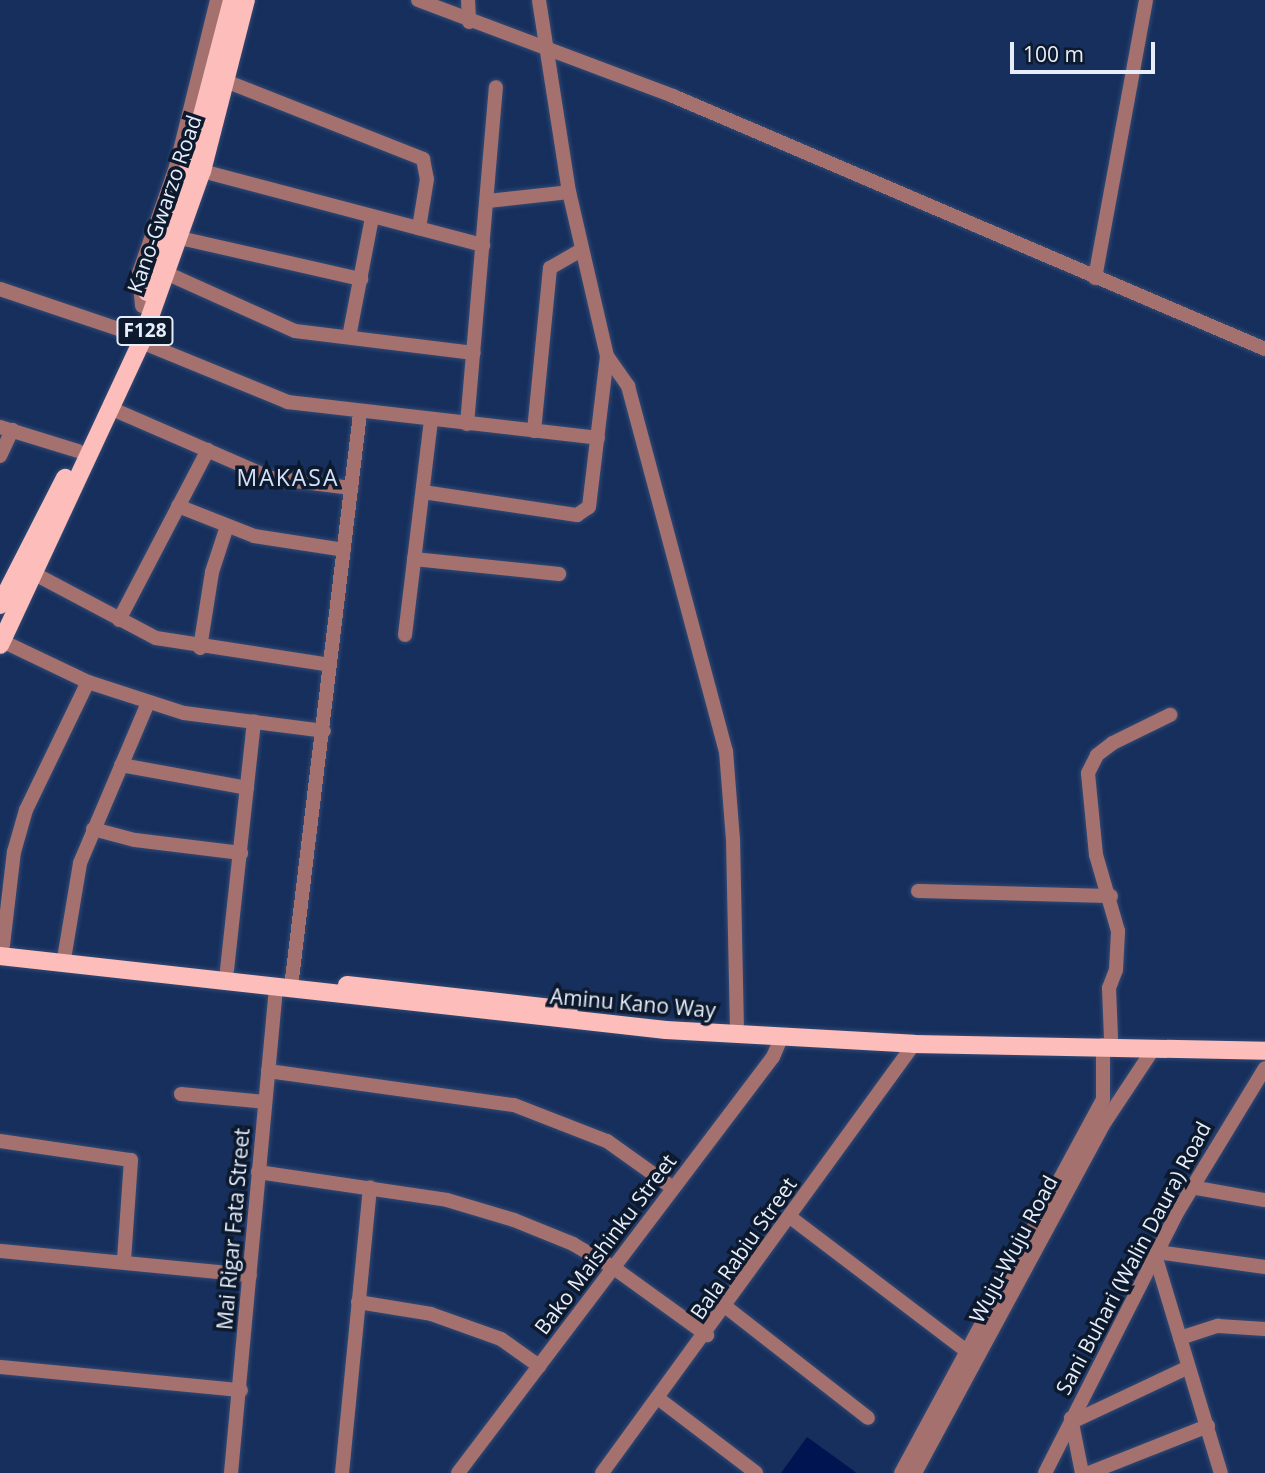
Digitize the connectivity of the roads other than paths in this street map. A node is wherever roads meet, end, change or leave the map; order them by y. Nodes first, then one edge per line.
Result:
1 (217, 0) edge
2 (232, 0) edge
3 (246, 0) edge
4 (418, 0) edge
5 (468, 0) edge
6 (539, 0) edge
7 (1146, 0) edge
8 (469, 22) junction
9 (545, 49) junction
10 (228, 82) junction
11 (496, 88) dead end
12 (202, 171) junction
13 (569, 192) junction
14 (488, 201) junction
15 (372, 218) junction
16 (419, 228) junction
17 (180, 239) junction
18 (483, 246) junction
19 (581, 250) junction
20 (166, 274) junction
21 (1095, 278) junction
22 (361, 279) junction
23 (0, 289) edge
24 (142, 306) junction
25 (136, 337) junction
26 (349, 337) junction
27 (1265, 349) edge
28 (474, 353) junction
29 (607, 356) junction
30 (110, 408) junction
31 (360, 414) junction
32 (431, 421) junction
33 (467, 424) junction
34 (6, 428) edge
35 (534, 431) junction
36 (598, 438) junction
37 (208, 450) junction
38 (78, 451) junction
39 (0, 456) edge
40 (351, 488) junction
41 (423, 492) junction
42 (178, 506) junction
43 (227, 526) junction
44 (344, 550) junction
45 (414, 559) junction
46 (33, 573) junction
47 (559, 574) dead end
48 (0, 606) edge
49 (119, 620) junction
50 (405, 635) dead end
51 (1, 643) edge
52 (201, 648) junction
53 (330, 665) junction
54 (88, 682) junction
55 (148, 703) junction
56 (1170, 715) dead end
57 (254, 721) junction
58 (324, 731) junction
59 (121, 765) junction
60 (247, 788) junction
61 (93, 829) junction
62 (241, 853) junction
63 (918, 891) dead end
64 (1111, 896) junction
65 (1, 949) edge
66 (65, 953) junction
67 (141, 967) junction
68 (227, 970) junction
69 (292, 979) junction
70 (320, 987) junction
71 (276, 988) junction
72 (737, 1025) junction
73 (710, 1027) junction
74 (780, 1038) junction
75 (1265, 1041) edge
76 (1107, 1042) junction
77 (914, 1044) junction
78 (1154, 1048) junction
79 (1265, 1051) edge
80 (1265, 1068) edge
81 (268, 1071) junction
82 (181, 1094) dead end
83 (265, 1102) junction
84 (0, 1141) edge
85 (258, 1171) junction
86 (370, 1187) junction
87 (1191, 1187) junction
88 (673, 1188) junction
89 (1265, 1200) edge
90 (790, 1217) junction
91 (0, 1251) edge
92 (1156, 1254) junction
93 (124, 1261) junction
94 (1265, 1267) edge
95 (614, 1268) junction
96 (250, 1275) junction
97 (358, 1302) junction
98 (726, 1307) junction
99 (1265, 1329) edge
100 (707, 1335) junction
101 (1180, 1338) junction
102 (968, 1352) junction
103 (539, 1366) junction
104 (0, 1367) edge
105 (1187, 1368) junction
106 (241, 1390) junction
107 (659, 1399) junction
108 (868, 1418) dead end
109 (1072, 1420) junction
110 (1208, 1426) junction
111 (231, 1473) edge
112 (342, 1473) edge
113 (458, 1473) edge
114 (603, 1473) edge
115 (756, 1473) edge
116 (901, 1473) edge
117 (915, 1473) edge
118 (1045, 1473) edge
119 (1083, 1473) edge
120 (1089, 1473) edge
121 (1221, 1473) edge

1 - 24 street
2 - 24 main road, F128
3 - 10 main road, Kano-Gwarzo Road / F128
4 - 8 street
5 - 8 street
6 - 9 street
7 - 21 street
8 - 9 street
9 - 13 street
9 - 21 street
10 - 12 main road, Kano-Gwarzo Road / F128
10 - 16 street
11 - 14 street
12 - 15 street
12 - 17 main road, Kano-Gwarzo Road / F128
13 - 14 street
13 - 19 street
14 - 18 street
15 - 16 street
15 - 22 street
16 - 18 street
17 - 20 main road, Kano-Gwarzo Road / F128
17 - 22 street
18 - 28 street
19 - 29 street
19 - 35 street
20 - 25 main road, Kano-Gwarzo Road / F128
20 - 26 street
21 - 27 street
22 - 26 street
23 - 25 street
24 - 25 main road, F128
25 - 30 main road, Kano-Gwarzo Road / F128
25 - 31 street
25 - 38 main road, F128
26 - 28 street
28 - 33 street
29 - 36 street
29 - 72 street
30 - 37 street
30 - 46 main road, Kano-Gwarzo Road / F128
31 - 32 street
31 - 40 street
32 - 33 street
32 - 41 street
33 - 35 street
34 - 38 street
34 - 39 street
35 - 36 street
36 - 41 street
37 - 40 street
37 - 42 street
38 - 48 main road, F128
40 - 44 street
41 - 45 street
42 - 43 street
42 - 49 street
43 - 44 street
43 - 52 street
44 - 53 street
45 - 47 street
45 - 50 street
46 - 49 street
46 - 51 main road, Kano-Gwarzo Road / F128
49 - 52 street
51 - 54 street
52 - 53 street
53 - 58 street
54 - 55 street
54 - 65 street
55 - 57 street
55 - 59 street
56 - 64 street, Wuju-Wuju Road
57 - 58 street
57 - 60 street
58 - 69 street
59 - 60 street
59 - 61 street
60 - 62 street
61 - 62 street
61 - 66 street
62 - 68 street
63 - 64 street
64 - 76 street, Wuju-Wuju Road
65 - 66 main road, Aminu Kano Way
65 - 67 main road, Aminu Kano Way
66 - 67 main road, Aminu Kano Way
67 - 68 main road, Aminu Kano Way
67 - 71 main road, Aminu Kano Way
68 - 69 main road, Aminu Kano Way
69 - 70 main road, Aminu Kano Way
70 - 71 main road, Aminu Kano Way
70 - 73 main road, Aminu Kano Way
71 - 81 street, Mai Rigar Fata Street
72 - 73 main road, Aminu Kano Way
72 - 76 main road, Aminu Kano Way
73 - 74 main road, Aminu Kano Way
74 - 77 main road, Aminu Kano Way
74 - 88 street, Bako Maishinku Street
75 - 76 main road, Aminu Kano Way
76 - 77 main road, Aminu Kano Way
76 - 78 main road, Aminu Kano Way
76 - 102 street, Wuju-Wuju Road
77 - 90 street, Bala Rabiu Street
78 - 79 main road, Aminu Kano Way
78 - 117 street, Wuju-Wuju Road
80 - 87 street, Sani Buhari (Walin Daura) Road
81 - 83 street, Mai Rigar Fata Street
81 - 88 street
82 - 83 street
83 - 85 street, Mai Rigar Fata Street
84 - 93 street
85 - 86 street
85 - 96 street, Mai Rigar Fata Street
86 - 95 street
86 - 97 street
87 - 89 street
87 - 92 street, Sani Buhari (Walin Daura) Road
88 - 95 street, Bako Maishinku Street
90 - 98 street, Bala Rabiu Street
90 - 102 street
91 - 93 street
92 - 94 street
92 - 101 street
92 - 109 street, Sani Buhari (Walin Daura) Road
93 - 96 street
95 - 100 street
95 - 103 street, Bako Maishinku Street
96 - 106 street, Mai Rigar Fata Street
97 - 103 street
97 - 112 street
98 - 100 street, Bala Rabiu Street
98 - 108 street
99 - 101 street
100 - 107 street, Bala Rabiu Street
101 - 105 street
102 - 116 street, Wuju-Wuju Road
103 - 113 street, Bako Maishinku Street
104 - 106 street
105 - 109 street
105 - 110 street
106 - 111 street, Mai Rigar Fata Street
107 - 114 street, Bala Rabiu Street
107 - 115 street
109 - 118 street, Sani Buhari (Walin Daura) Road
109 - 119 street
110 - 120 street
110 - 121 street

